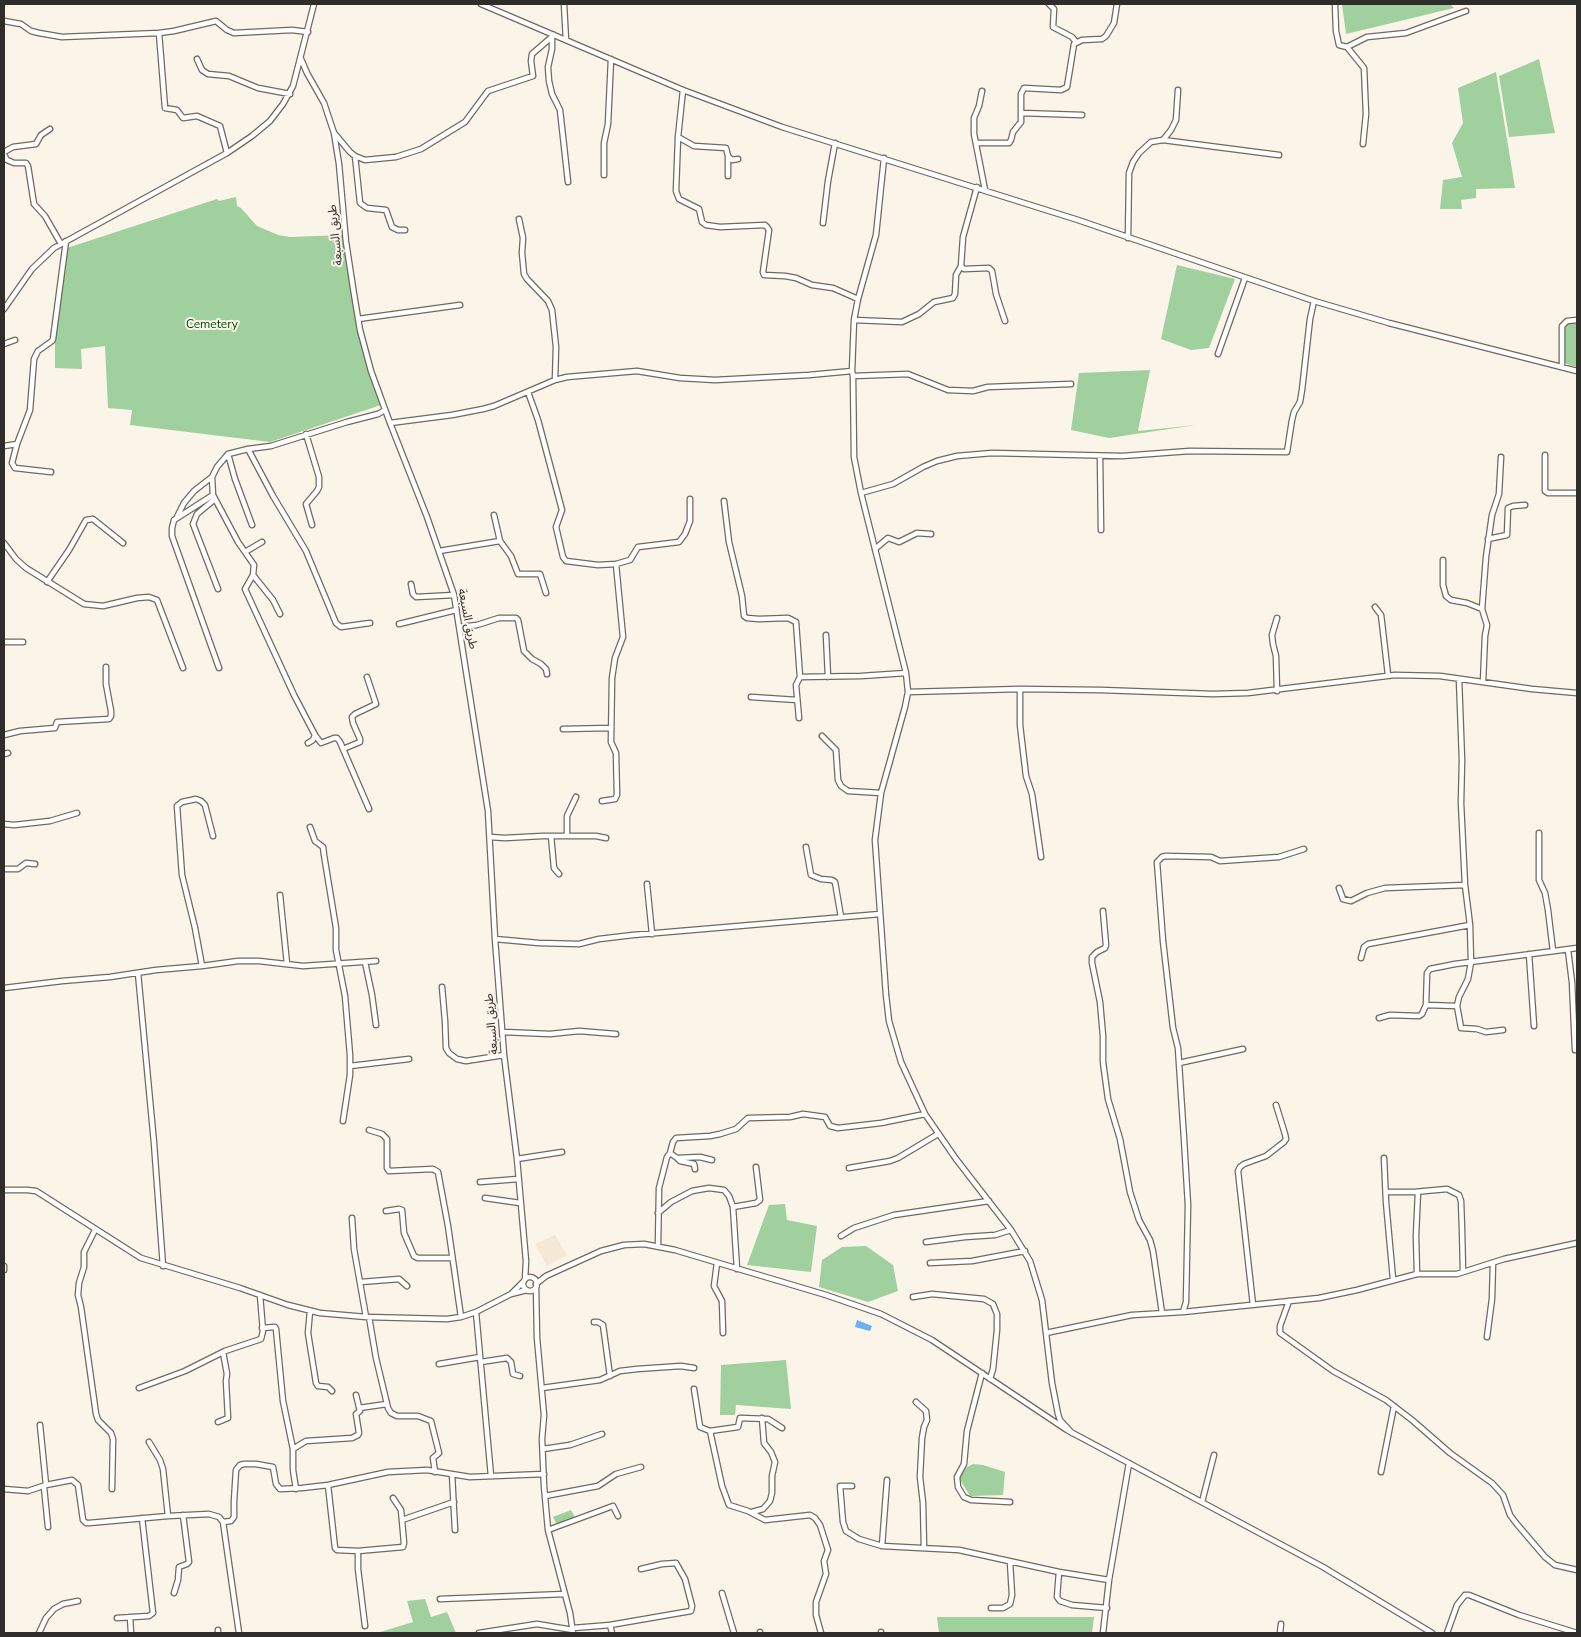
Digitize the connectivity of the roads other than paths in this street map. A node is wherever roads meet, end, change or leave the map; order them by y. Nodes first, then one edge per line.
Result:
1 (314, 4) edge
2 (481, 4) edge
3 (564, 4) edge
4 (1049, 4) edge
5 (1117, 4) edge
6 (1335, 4) edge
7 (1466, 11) dead end
8 (4, 21) edge
9 (308, 32) junction
10 (159, 33) junction
11 (553, 36) junction
12 (566, 40) junction
13 (1076, 42) junction
14 (1347, 47) junction
15 (198, 59) dead end
16 (301, 59) junction
17 (611, 59) junction
18 (683, 90) junction
19 (1178, 90) dead end
20 (982, 91) dead end
21 (290, 94) junction
22 (1021, 113) junction
23 (1082, 115) dead end
24 (50, 129) dead end
25 (334, 133) junction
26 (678, 136) junction
27 (1163, 140) junction
28 (835, 143) junction
29 (976, 143) junction
30 (1363, 144) dead end
31 (4, 153) edge
32 (227, 153) junction
33 (1279, 155) dead end
34 (355, 156) junction
35 (728, 156) junction
36 (884, 158) junction
37 (738, 159) dead end
38 (604, 175) dead end
39 (728, 176) dead end
40 (568, 182) dead end
41 (977, 187) junction
42 (985, 190) junction
43 (519, 220) dead end
44 (823, 223) dead end
45 (404, 230) dead end
46 (1128, 238) junction
47 (66, 241) junction
48 (61, 244) junction
49 (961, 266) junction
50 (1245, 278) junction
51 (858, 299) junction
52 (1314, 301) junction
53 (460, 304) dead end
54 (4, 309) edge
55 (358, 319) junction
56 (854, 320) junction
57 (1577, 320) edge
58 (1005, 321) dead end
59 (15, 340) dead end
60 (4, 344) edge
61 (1218, 354) dead end
62 (1562, 367) junction
63 (1577, 371) edge
64 (852, 373) junction
65 (555, 380) junction
66 (1071, 384) dead end
67 (528, 392) junction
68 (385, 410) junction
69 (390, 423) junction
70 (306, 434) junction
71 (18, 444) junction
72 (4, 446) edge
73 (248, 448) junction
74 (228, 454) junction
75 (1545, 455) dead end
76 (1100, 456) junction
77 (1501, 457) dead end
78 (51, 472) dead end
79 (212, 477) junction
80 (861, 493) junction
81 (1577, 493) edge
82 (214, 497) junction
83 (690, 499) dead end
84 (724, 501) dead end
85 (1525, 505) dead end
86 (494, 515) dead end
87 (176, 518) junction
88 (252, 525) dead end
89 (312, 525) dead end
90 (1101, 530) dead end
91 (931, 534) dead end
92 (1488, 539) junction
93 (500, 541) junction
94 (123, 542) dead end
95 (262, 542) dead end
96 (4, 543) edge
97 (875, 549) junction
98 (439, 551) junction
99 (245, 552) junction
100 (1443, 560) dead end
101 (616, 564) junction
102 (253, 575) junction
103 (47, 582) junction
104 (411, 584) dead end
105 (218, 589) dead end
106 (546, 593) dead end
107 (454, 595) junction
108 (1375, 607) dead end
109 (1482, 609) junction
110 (456, 610) junction
111 (280, 614) dead end
112 (1277, 618) dead end
113 (370, 623) dead end
114 (400, 624) dead end
115 (460, 627) junction
116 (826, 635) dead end
117 (4, 642) edge
118 (23, 642) dead end
119 (106, 667) dead end
120 (183, 668) dead end
121 (219, 668) dead end
122 (906, 673) junction
123 (547, 674) dead end
124 (1388, 675) junction
125 (367, 677) dead end
126 (800, 677) junction
127 (828, 677) junction
128 (1459, 679) junction
129 (1483, 682) junction
130 (1020, 689) junction
131 (1277, 690) junction
132 (908, 692) junction
133 (1577, 692) edge
134 (751, 697) dead end
135 (797, 700) junction
136 (799, 718) dead end
137 (611, 728) junction
138 (563, 729) dead end
139 (315, 734) junction
140 (4, 735) edge
141 (822, 736) dead end
142 (308, 742) dead end
143 (344, 749) junction
144 (880, 793) junction
145 (576, 797) dead end
146 (602, 801) dead end
147 (369, 809) dead end
148 (77, 813) dead end
149 (4, 824) edge
150 (310, 827) dead end
151 (1538, 833) dead end
152 (213, 836) dead end
153 (551, 836) junction
154 (567, 836) junction
155 (490, 837) junction
156 (606, 838) dead end
157 (806, 847) dead end
158 (1304, 849) dead end
159 (1041, 857) dead end
160 (35, 864) dead end
161 (4, 869) edge
162 (559, 874) dead end
163 (647, 884) dead end
164 (1466, 885) junction
165 (1339, 888) dead end
166 (280, 895) dead end
167 (1103, 912) dead end
168 (880, 914) junction
169 (841, 917) junction
170 (1470, 925) junction
171 (652, 934) junction
172 (495, 939) junction
173 (1577, 948) edge
174 (1568, 950) junction
175 (1553, 951) junction
176 (1529, 954) junction
177 (1362, 958) dead end
178 (376, 961) dead end
179 (365, 962) junction
180 (1471, 962) junction
181 (287, 964) junction
182 (338, 965) junction
183 (202, 966) junction
184 (138, 973) junction
185 (442, 987) dead end
186 (4, 988) edge
187 (1426, 1004) junction
188 (1458, 1006) junction
189 (1379, 1018) dead end
190 (376, 1025) dead end
191 (1534, 1026) dead end
192 (1504, 1030) dead end
193 (503, 1032) junction
194 (616, 1034) dead end
195 (1243, 1049) dead end
196 (1575, 1050) dead end
197 (504, 1055) junction
198 (409, 1060) dead end
199 (1178, 1063) junction
200 (350, 1066) junction
201 (1276, 1105) dead end
202 (925, 1114) junction
203 (343, 1121) dead end
204 (369, 1130) dead end
205 (938, 1134) junction
206 (562, 1152) dead end
207 (670, 1153) junction
208 (677, 1158) junction
209 (1384, 1158) dead end
210 (517, 1159) junction
211 (712, 1160) dead end
212 (756, 1167) dead end
213 (695, 1168) dead end
214 (849, 1168) dead end
215 (518, 1179) junction
216 (480, 1182) dead end
217 (4, 1190) edge
218 (1386, 1192) junction
219 (1418, 1192) junction
220 (485, 1198) dead end
221 (988, 1201) junction
222 (520, 1203) junction
223 (733, 1206) junction
224 (386, 1211) dead end
225 (658, 1213) junction
226 (352, 1218) dead end
227 (95, 1230) junction
228 (1011, 1230) junction
229 (841, 1236) dead end
230 (926, 1242) dead end
231 (1577, 1243) edge
232 (658, 1246) junction
233 (1025, 1251) junction
234 (452, 1258) junction
235 (526, 1261) junction
236 (717, 1263) junction
237 (1492, 1263) junction
238 (930, 1264) dead end
239 (163, 1266) junction
240 (737, 1269) junction
241 (1463, 1272) junction
242 (1417, 1274) junction
243 (546, 1276) junction
244 (532, 1278) junction
245 (1394, 1279) junction
246 (524, 1280) junction
247 (361, 1282) junction
248 (536, 1285) junction
249 (407, 1286) dead end
250 (528, 1290) junction
251 (511, 1294) junction
252 (260, 1295) junction
253 (913, 1297) dead end
254 (1288, 1301) junction
255 (536, 1303) junction
256 (1254, 1305) junction
257 (310, 1311) junction
258 (476, 1312) junction
259 (1183, 1312) junction
260 (1162, 1314) junction
261 (367, 1317) junction
262 (461, 1317) junction
263 (594, 1322) dead end
264 (262, 1328) junction
265 (723, 1332) dead end
266 (1046, 1333) junction
267 (1487, 1337) dead end
268 (223, 1352) junction
269 (481, 1360) junction
270 (438, 1364) dead end
271 (694, 1368) dead end
272 (982, 1373) junction
273 (520, 1376) dead end
274 (610, 1376) junction
275 (990, 1379) junction
276 (139, 1388) dead end
277 (542, 1388) junction
278 (694, 1389) dead end
279 (332, 1391) dead end
280 (356, 1395) dead end
281 (916, 1402) dead end
282 (387, 1404) junction
283 (1394, 1406) junction
284 (359, 1408) junction
285 (762, 1418) junction
286 (218, 1422) dead end
287 (40, 1425) dead end
288 (782, 1428) dead end
289 (710, 1431) junction
290 (1072, 1433) junction
291 (602, 1434) dead end
292 (149, 1442) dead end
293 (543, 1449) junction
294 (293, 1450) junction
295 (1214, 1455) dead end
296 (1129, 1463) junction
297 (640, 1467) dead end
298 (435, 1472) junction
299 (1381, 1472) dead end
300 (452, 1474) junction
301 (544, 1474) junction
302 (490, 1476) junction
303 (887, 1480) dead end
304 (328, 1485) junction
305 (45, 1486) junction
306 (852, 1486) dead end
307 (4, 1489) edge
308 (112, 1489) dead end
309 (296, 1489) junction
310 (545, 1496) junction
311 (393, 1498) dead end
312 (454, 1502) junction
313 (1010, 1502) dead end
314 (1202, 1502) junction
315 (751, 1512) junction
316 (182, 1515) junction
317 (168, 1516) junction
318 (618, 1516) dead end
319 (142, 1518) junction
320 (402, 1520) junction
321 (223, 1522) junction
322 (48, 1527) dead end
323 (455, 1530) dead end
324 (548, 1530) junction
325 (882, 1546) junction
326 (924, 1548) junction
327 (358, 1551) junction
328 (1010, 1562) junction
329 (641, 1569) dead end
330 (1577, 1570) edge
331 (1059, 1572) junction
332 (1109, 1580) junction
333 (174, 1593) dead end
334 (722, 1593) dead end
335 (565, 1594) junction
336 (440, 1599) dead end
337 (78, 1602) dead end
338 (991, 1608) dead end
339 (1107, 1608) junction
340 (130, 1617) junction
341 (117, 1618) dead end
342 (1281, 1624) dead end
343 (610, 1625) junction
344 (365, 1626) dead end
345 (573, 1630) edge
346 (39, 1633) edge
347 (131, 1633) edge
348 (239, 1633) edge
349 (479, 1633) edge
350 (612, 1633) edge
351 (734, 1633) edge
352 (821, 1633) edge
353 (1103, 1633) edge
354 (1280, 1633) edge
355 (1432, 1633) edge
356 (1447, 1633) edge
357 (1577, 1633) edge

1 - 9 street
2 - 11 street
3 - 12 street
4 - 13 street
5 - 13 street
6 - 14 street
7 - 14 street
8 - 10 street
9 - 10 street
9 - 16 street
10 - 32 street
11 - 12 street
11 - 34 street
11 - 40 street
12 - 17 street
13 - 22 street
14 - 30 street
15 - 21 street
16 - 21 street
16 - 25 street, طريق السبعة
17 - 18 street
17 - 38 street
18 - 26 street
18 - 28 street
19 - 27 street
20 - 29 street
21 - 32 street
22 - 23 street
22 - 29 street
24 - 31 street
25 - 34 street
25 - 55 street, طريق السبعة
26 - 35 street
26 - 51 street
27 - 33 street
27 - 46 street
28 - 36 street
28 - 44 street
29 - 42 street
31 - 48 street
32 - 47 street
34 - 45 street
35 - 37 street
35 - 39 street
36 - 41 street
36 - 51 street
41 - 42 street
41 - 49 street
42 - 46 street
43 - 65 street
46 - 50 street
47 - 48 street
47 - 71 street
48 - 54 street
49 - 56 street
49 - 58 street
50 - 52 street
50 - 61 street
51 - 56 street
52 - 62 street
52 - 76 street
53 - 55 street
55 - 68 street, طريق السبعة
56 - 64 street
57 - 62 street
59 - 60 street
62 - 63 street
64 - 65 street
64 - 66 street
64 - 80 street
65 - 67 street
67 - 69 street
67 - 101 street
68 - 69 street, طريق السبعة
68 - 70 street
69 - 98 street, طريق السبعة
70 - 73 street
70 - 89 street
71 - 72 street
71 - 78 street
73 - 74 street
73 - 113 street
74 - 79 street
74 - 88 street
75 - 81 street
76 - 80 street
76 - 90 street
77 - 92 street
79 - 82 street
79 - 87 street
80 - 97 street
82 - 87 street
82 - 99 street
82 - 105 street
83 - 101 street
84 - 126 street
85 - 92 street
86 - 93 street
87 - 121 street
91 - 97 street
92 - 109 street
93 - 98 street
93 - 106 street
94 - 103 street
95 - 99 street
96 - 103 street
97 - 122 street
98 - 107 street, طريق السبعة
99 - 102 street
100 - 109 street
101 - 137 street
102 - 111 street
102 - 139 street
103 - 120 street
104 - 107 street
107 - 110 street, طريق السبعة
108 - 124 street
109 - 129 street
110 - 114 street
110 - 115 street, طريق السبعة
112 - 131 street
115 - 123 street
115 - 155 street, طريق السبعة
116 - 127 street
117 - 118 street
119 - 140 street
122 - 127 street
122 - 132 street
124 - 128 street
124 - 131 street
125 - 143 street
126 - 127 street
126 - 135 street
128 - 129 street
128 - 164 street
129 - 133 street
130 - 131 street
130 - 132 street
130 - 159 street
132 - 144 street
134 - 135 street
135 - 136 street
137 - 138 street
137 - 146 street
139 - 142 street
139 - 143 street
141 - 144 street
143 - 147 street
144 - 168 street
145 - 154 street
148 - 149 street
150 - 182 street
151 - 175 street
152 - 183 street
153 - 154 street
153 - 155 street
153 - 162 street
154 - 156 street
155 - 172 street, طريق السبعة
157 - 169 street
158 - 199 street
160 - 161 street
163 - 171 street
164 - 165 street
164 - 170 street
166 - 181 street
167 - 260 street
168 - 169 street
168 - 202 street
169 - 171 street
170 - 177 street
170 - 180 street
171 - 172 street
172 - 193 street, طريق السبعة
173 - 174 street
174 - 175 street
174 - 196 street
175 - 176 street
176 - 180 street
176 - 191 street
178 - 179 street
179 - 182 street
179 - 190 street
180 - 187 street
180 - 188 street
181 - 182 street
181 - 183 street
182 - 200 street
183 - 184 street
184 - 186 street
184 - 239 street
185 - 197 street
187 - 188 street
187 - 189 street
188 - 192 street
193 - 194 street
193 - 197 street, طريق السبعة
195 - 199 street
197 - 210 street, طريق السبعة
198 - 200 street
199 - 259 street
200 - 203 street
201 - 256 street
202 - 205 street
202 - 207 street
204 - 234 street
205 - 214 street
205 - 221 street
206 - 210 street
207 - 208 street
207 - 225 street
208 - 211 street
208 - 213 street
209 - 218 street
210 - 215 street, طريق السبعة
212 - 223 street
215 - 216 street
215 - 222 street, طريق السبعة
217 - 227 street
218 - 219 street
218 - 245 street
219 - 241 street
219 - 242 street
220 - 222 street
221 - 228 street
221 - 229 street
222 - 235 street, طريق السبعة
223 - 225 street
223 - 240 street
224 - 234 street
225 - 232 street
226 - 247 street
227 - 239 street
227 - 308 street
228 - 230 street
228 - 233 street
231 - 237 street
232 - 236 street
232 - 243 street
233 - 238 street
233 - 266 street
234 - 262 street
235 - 244 street
235 - 246 street
236 - 240 street
236 - 265 street
237 - 241 street
237 - 267 street
239 - 252 street
240 - 272 street
241 - 242 street
242 - 245 street
243 - 244 street
243 - 248 street
244 - 246 street
244 - 248 street
245 - 254 street
246 - 250 street
246 - 251 street
247 - 249 street
247 - 261 street
248 - 250 street
248 - 255 street
250 - 251 street
250 - 255 street
251 - 258 street
252 - 257 street
252 - 264 street
253 - 275 street
254 - 256 street
254 - 283 street
255 - 277 street
256 - 259 street
257 - 261 street
257 - 279 street
258 - 262 street
258 - 269 street
259 - 260 street
260 - 266 street
261 - 262 street
261 - 282 street
263 - 274 street
264 - 268 street
264 - 294 street
266 - 290 street
268 - 276 street
268 - 286 street
269 - 270 street
269 - 273 street
269 - 302 street
271 - 274 street
272 - 275 street
272 - 313 street
274 - 277 street
275 - 290 street
277 - 293 street
278 - 289 street
280 - 284 street
281 - 326 street
282 - 284 street
282 - 298 street
283 - 299 street
283 - 330 street
284 - 294 street
285 - 288 street
285 - 289 street
285 - 315 street
287 - 305 street
289 - 315 street
290 - 296 street
291 - 293 street
292 - 317 street
293 - 301 street
294 - 309 street
295 - 314 street
296 - 314 street
296 - 332 street
297 - 310 street
298 - 300 street
298 - 304 street
300 - 302 street
300 - 312 street
301 - 302 street
301 - 310 street
303 - 325 street
304 - 309 street
304 - 327 street
305 - 307 street
305 - 319 street
305 - 322 street
306 - 325 street
309 - 321 street
310 - 324 street
311 - 320 street
312 - 320 street
312 - 323 street
314 - 355 street
315 - 352 street
316 - 317 street
316 - 321 street
316 - 333 street
317 - 319 street
318 - 324 street
319 - 340 street
320 - 327 street
321 - 348 street
324 - 335 street
325 - 326 street
326 - 328 street
327 - 344 street
328 - 331 street
328 - 338 street
329 - 343 street
331 - 332 street
331 - 339 street
332 - 339 street
334 - 351 street
335 - 336 street
335 - 345 street
337 - 346 street
339 - 353 street
340 - 341 street
340 - 347 street
342 - 354 street
343 - 345 street
343 - 350 street
345 - 349 street
356 - 357 street

